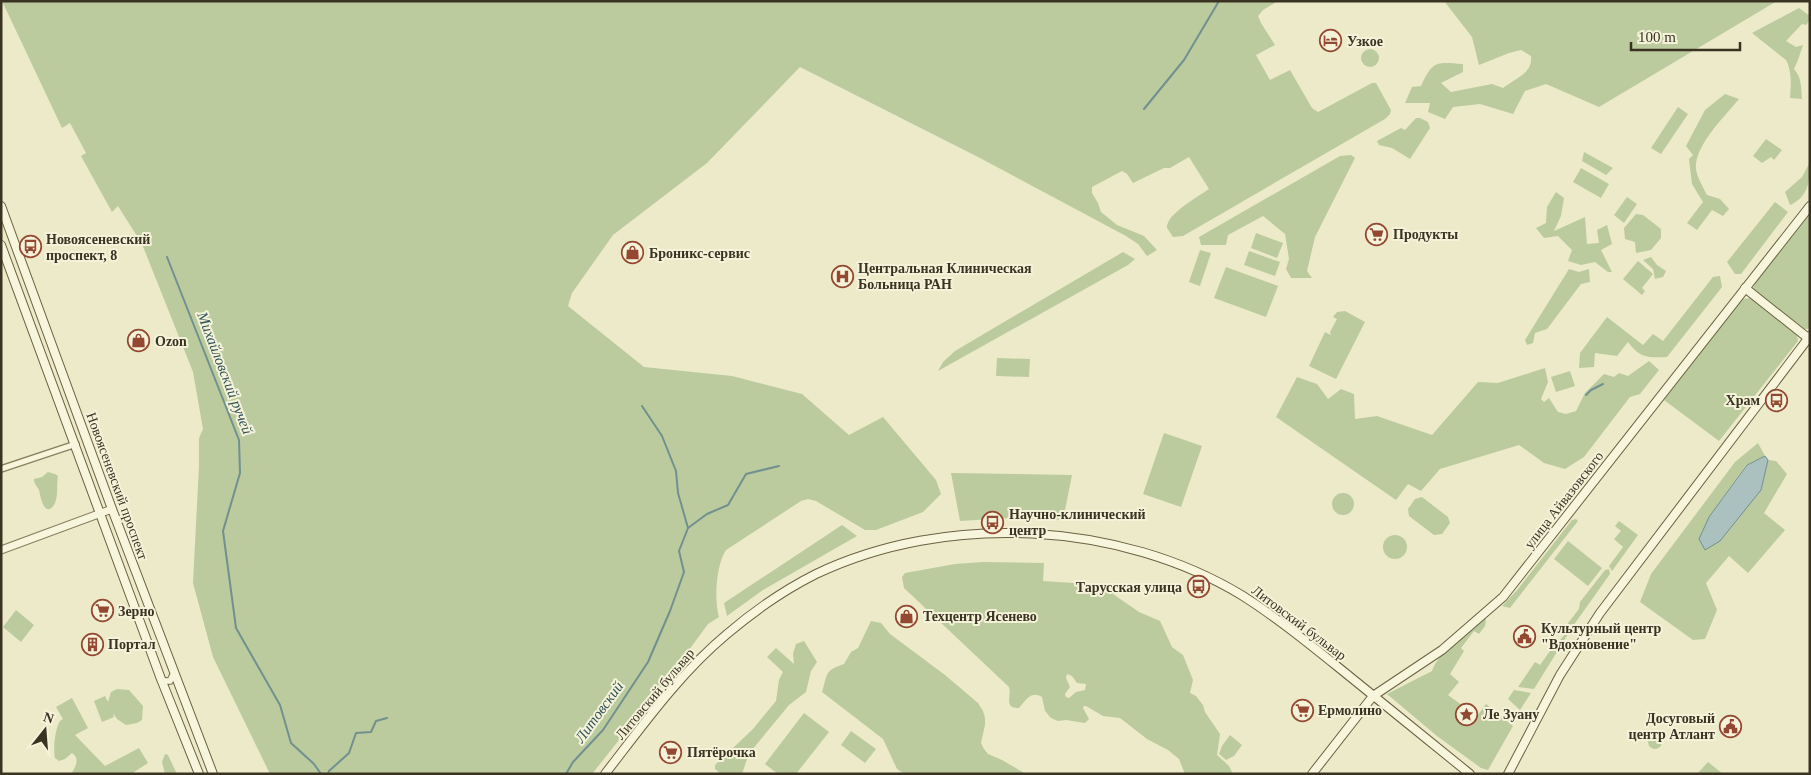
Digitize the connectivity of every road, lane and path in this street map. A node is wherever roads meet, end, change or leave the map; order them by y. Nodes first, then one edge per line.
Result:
1 (1, 206) edge
2 (1810, 206) edge
3 (1, 245) edge
4 (1745, 288) junction
5 (1809, 337) edge
6 (76, 444) junction
7 (1, 469) edge
8 (112, 509) junction
9 (100, 513) junction
10 (1, 550) edge
11 (174, 673) junction
12 (161, 679) junction
13 (1373, 696) junction
14 (199, 774) edge
15 (213, 774) edge
16 (605, 774) edge
17 (1312, 774) edge
18 (1470, 774) edge
19 (1508, 774) edge

1 - 8 main road, Новоясеневский проспект
2 - 4 main road, улица Айвазовского
3 - 6 main road, Новоясеневский проспект
4 - 5 main road
4 - 13 main road, улица Айвазовского
5 - 19 main road
6 - 7 street
6 - 9 main road, Новоясеневский проспект
8 - 9 street
8 - 11 main road, Новоясеневский проспект
9 - 10 street
9 - 12 main road, Новоясеневский проспект
11 - 12 street
11 - 15 main road, Новоясеневский проспект
12 - 14 main road, Новоясеневский проспект
13 - 16 main road, Литовский бульвар
13 - 17 main road
13 - 18 main road, Литовский бульвар

